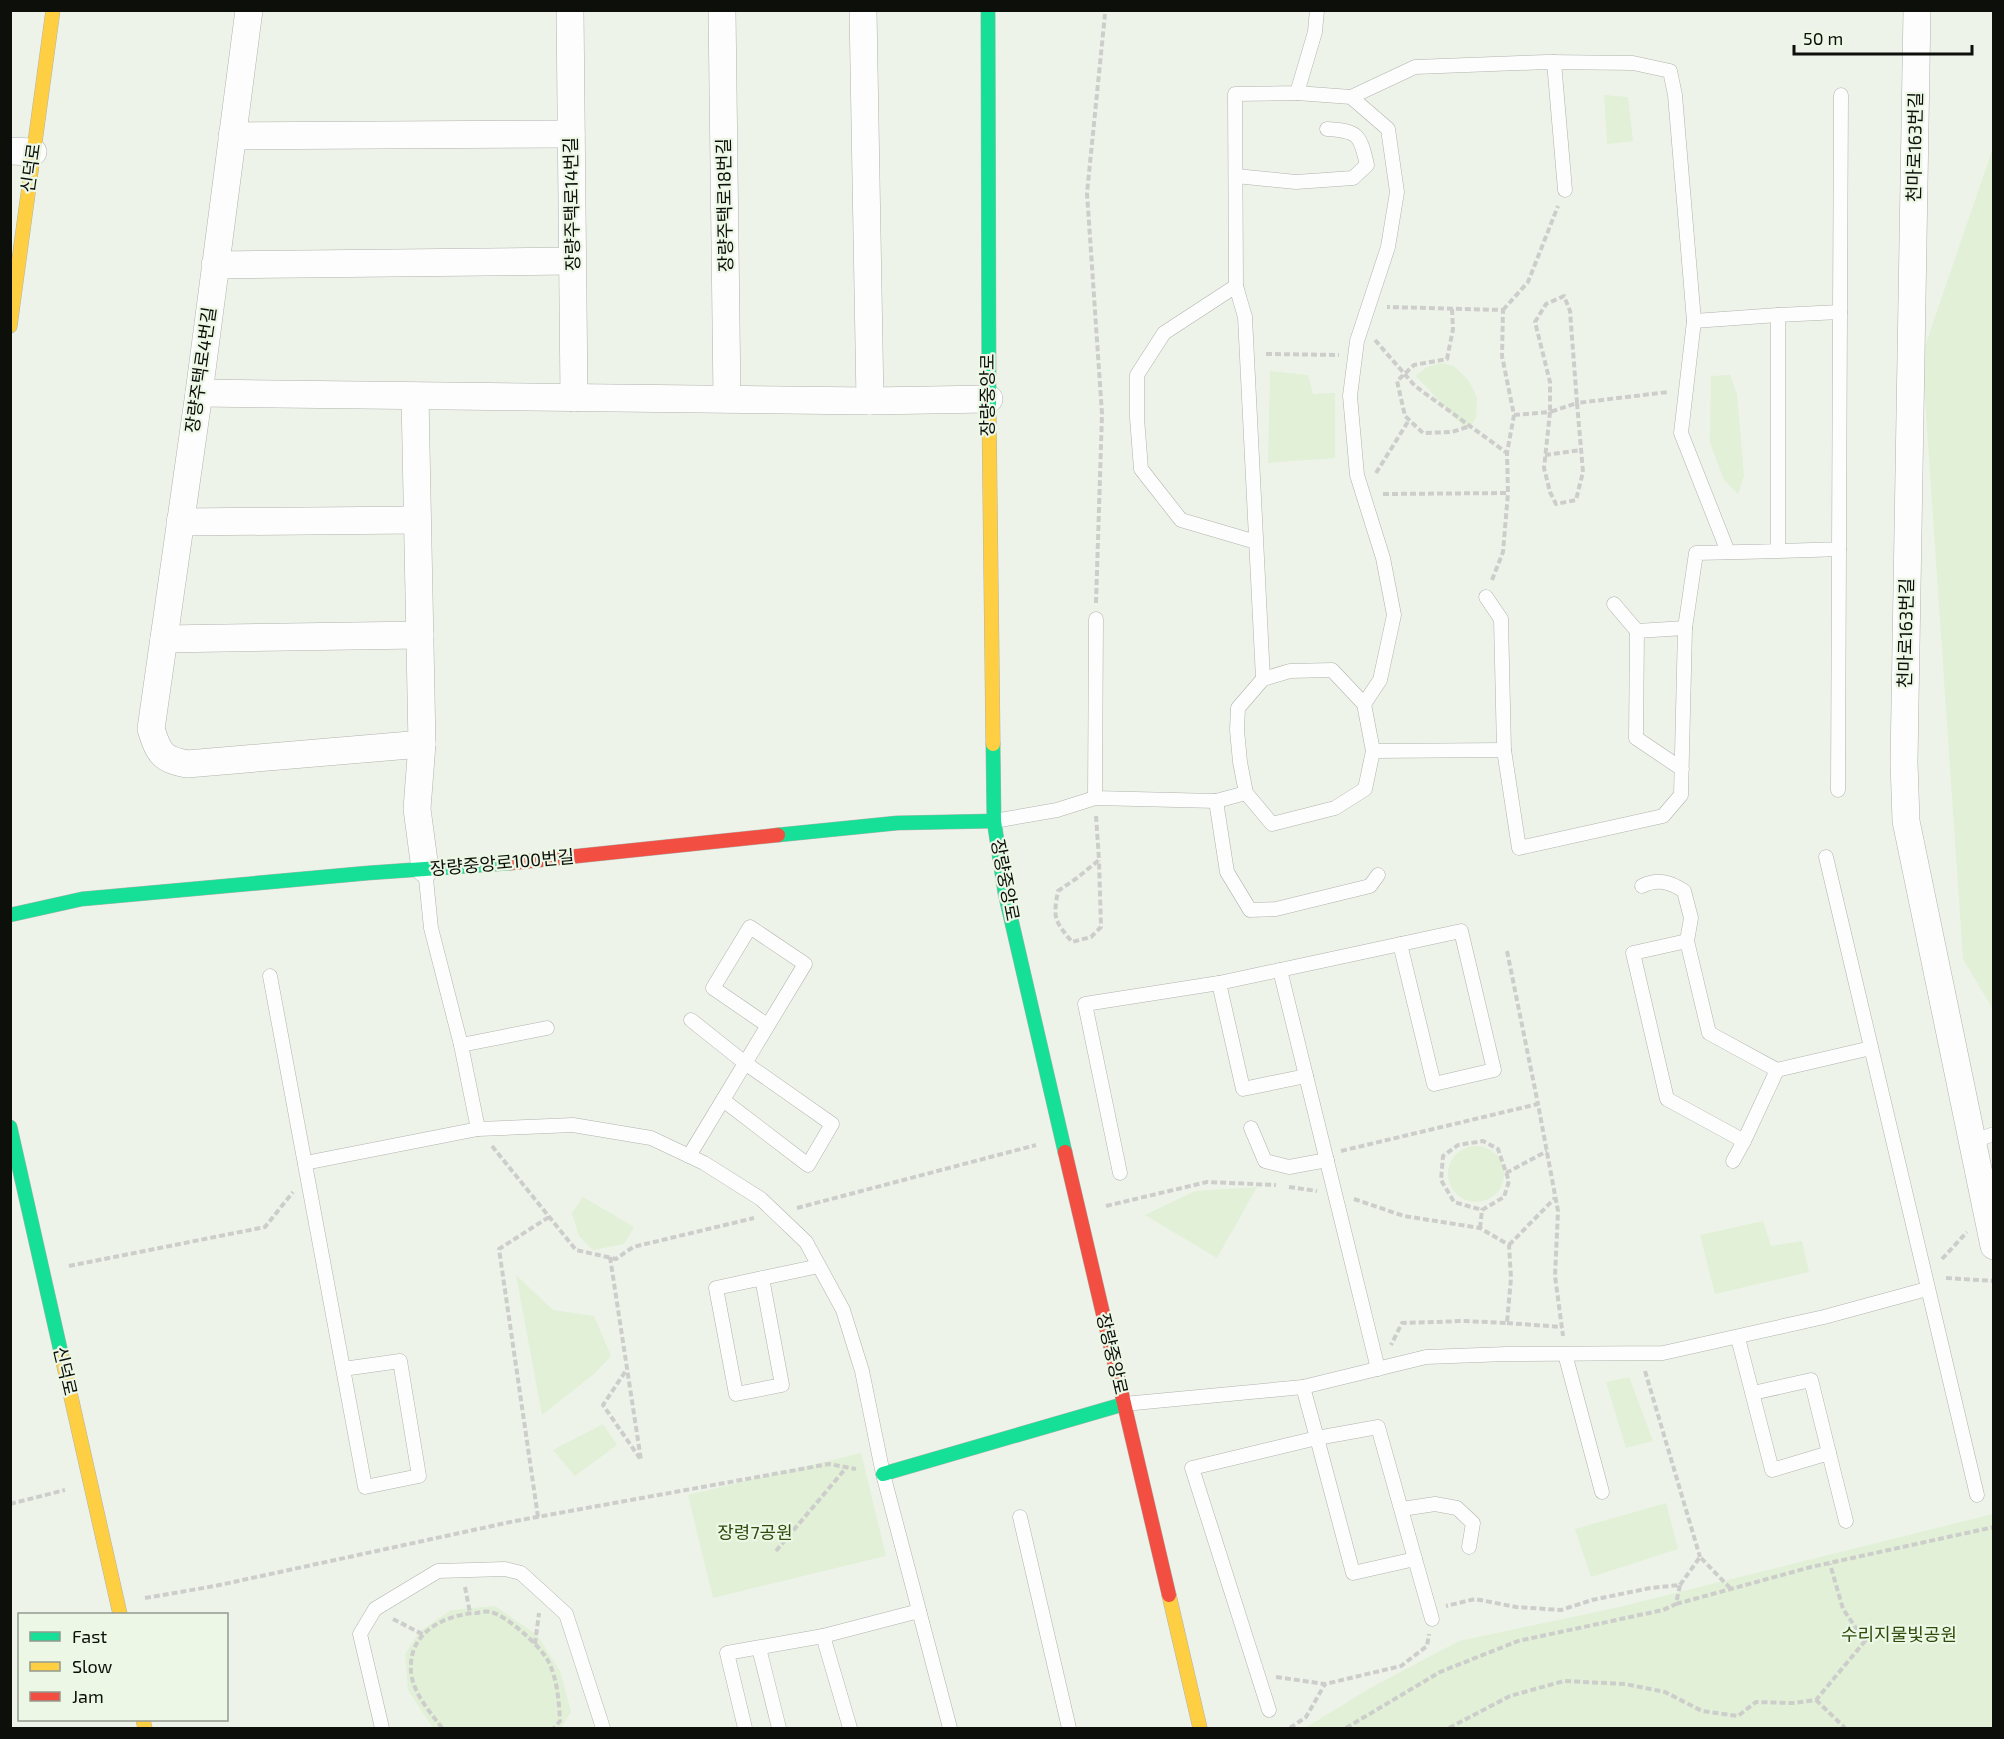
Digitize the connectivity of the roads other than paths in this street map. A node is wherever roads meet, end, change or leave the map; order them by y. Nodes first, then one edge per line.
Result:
1 (53, 10) edge
2 (249, 10) edge
3 (570, 10) edge
4 (722, 10) edge
5 (863, 10) edge
6 (988, 10) edge
7 (1317, 10) edge
8 (1917, 10) edge
9 (1554, 62) junction
10 (1297, 93) junction
11 (1841, 95) dead end
12 (1351, 98) junction
13 (1327, 129) dead end
14 (571, 134) junction
15 (232, 136) junction
16 (22, 151) edge
17 (1236, 176) junction
18 (1565, 190) road end
19 (572, 261) junction
20 (215, 265) junction
21 (1236, 286) junction
22 (1840, 312) junction
23 (1778, 315) junction
24 (1694, 321) junction
25 (10, 326) edge
26 (199, 393) junction
27 (415, 396) junction
28 (574, 398) junction
29 (727, 399) junction
30 (989, 399) junction
31 (870, 401) junction
32 (417, 520) junction
33 (180, 522) junction
34 (1256, 542) junction
35 (1839, 549) junction
36 (1778, 551) junction
37 (1728, 552) junction
38 (1486, 597) road end
39 (1614, 604) dead end
40 (1096, 619) road end
41 (1684, 628) junction
42 (1636, 632) junction
43 (420, 635) junction
44 (164, 639) junction
45 (1263, 679) junction
46 (1364, 704) junction
47 (422, 744) junction
48 (1504, 750) junction
49 (1373, 751) junction
50 (1682, 769) junction
51 (1838, 790) dead end
52 (1246, 793) junction
53 (1095, 798) junction
54 (1216, 801) junction
55 (994, 821) junction
56 (1826, 857) dead end
57 (425, 869) junction
58 (1378, 875) dead end
59 (1642, 886) dead end
60 (10, 915) edge
61 (1687, 941) junction
62 (1400, 944) junction
63 (1280, 970) junction
64 (270, 976) dead end
65 (1219, 983) junction
66 (691, 1020) dead end
67 (767, 1025) junction
68 (547, 1028) dead end
69 (461, 1045) junction
70 (1871, 1048) junction
71 (745, 1063) junction
72 (1777, 1070) junction
73 (1306, 1076) junction
74 (723, 1100) junction
75 (10, 1127) edge
76 (1251, 1128) dead end
77 (478, 1129) junction
78 (1983, 1138) edge
79 (1744, 1141) junction
80 (689, 1156) junction
81 (1326, 1157) junction
82 (1734, 1161) dead end
83 (305, 1163) junction
84 (1120, 1173) dead end
85 (1994, 1246) edge
86 (819, 1266) junction
87 (762, 1278) junction
88 (1927, 1288) junction
89 (1738, 1338) junction
90 (1566, 1354) junction
91 (1378, 1369) junction
92 (343, 1370) junction
93 (1303, 1387) junction
94 (1753, 1393) junction
95 (1124, 1404) junction
96 (1317, 1438) junction
97 (1829, 1453) junction
98 (883, 1474) junction
99 (1602, 1492) dead end
100 (1977, 1495) dead end
101 (1402, 1509) junction
102 (1020, 1517) dead end
103 (1846, 1521) dead end
104 (1469, 1546) dead end
105 (1415, 1559) junction
106 (119, 1609) edge
107 (919, 1611) junction
108 (1431, 1614) road end
109 (823, 1636) junction
110 (759, 1648) junction
111 (1269, 1710) dead end
112 (382, 1728) edge
113 (603, 1728) edge
114 (745, 1728) edge
115 (779, 1728) edge
116 (850, 1728) edge
117 (950, 1728) edge
118 (1069, 1728) edge
119 (1200, 1728) edge

1 - 16 street, 신덕로
2 - 15 street, 장량주택로4번길
3 - 14 street, 장량주택로14번길
4 - 29 street, 장량주택로18번길
5 - 31 street
6 - 30 street, 장량중앙로
7 - 10 lane
8 - 78 street, 천마로163번길
9 - 12 lane
9 - 18 lane
9 - 24 lane
10 - 12 lane
10 - 17 lane
11 - 22 lane
12 - 46 lane
13 - 17 lane
14 - 15 street
14 - 19 street, 장량주택로14번길
15 - 20 street, 장량주택로4번길
16 - 25 street, 신덕로
17 - 21 lane
19 - 20 street
19 - 28 street, 장량주택로14번길
20 - 26 street, 장량주택로4번길
21 - 34 lane
21 - 34 lane
22 - 23 lane
22 - 35 lane
23 - 24 lane
23 - 36 lane
24 - 37 lane
26 - 27 street
26 - 33 street, 장량주택로4번길
27 - 28 street
27 - 32 street
28 - 29 street
29 - 31 street
30 - 31 street
30 - 55 street, 장량중앙로
32 - 33 street
32 - 43 street
33 - 44 street, 장량주택로4번길
34 - 45 lane
35 - 36 lane
35 - 51 lane
36 - 37 lane
37 - 41 lane
38 - 48 lane
39 - 42 lane
40 - 53 lane
41 - 42 lane
41 - 50 lane
42 - 50 lane
43 - 44 street
43 - 47 street
44 - 47 street, 장량주택로4번길
45 - 46 lane
45 - 52 lane
46 - 49 lane
47 - 57 street
48 - 49 lane
48 - 50 lane
49 - 52 lane
52 - 54 lane
53 - 54 lane
53 - 55 lane
54 - 58 lane
55 - 57 street, 장량중앙로100번길
55 - 95 street, 장량중앙로
56 - 70 lane
57 - 60 street, 장량중앙로100번길
57 - 69 lane
59 - 61 lane
61 - 72 lane
61 - 79 lane
62 - 62 lane
62 - 63 lane
63 - 65 lane
63 - 73 lane
64 - 83 lane
65 - 73 lane
65 - 84 lane
66 - 71 lane
67 - 67 lane
67 - 71 lane
68 - 69 lane
69 - 77 lane
70 - 72 lane
70 - 88 lane
71 - 74 lane
71 - 74 lane
72 - 79 lane
73 - 81 lane
74 - 80 lane
75 - 106 street, 신덕로
76 - 81 lane
77 - 80 lane
77 - 83 lane
78 - 85 street, 천마로163번길
79 - 82 lane
80 - 86 lane
81 - 91 lane
83 - 92 lane
86 - 87 lane
86 - 98 lane
87 - 87 lane
88 - 89 lane
88 - 100 lane
89 - 90 lane
89 - 94 lane
90 - 91 lane
90 - 99 lane
91 - 93 lane
92 - 92 lane
93 - 95 lane
93 - 96 lane
94 - 97 lane
94 - 97 lane
95 - 98 street
95 - 119 street, 장량중앙로
96 - 101 lane
96 - 105 lane
96 - 111 lane
97 - 103 lane
98 - 107 lane
101 - 104 lane
101 - 105 lane
102 - 118 lane
105 - 108 lane
107 - 109 lane
107 - 117 lane
109 - 110 lane
109 - 116 lane
110 - 114 lane
110 - 115 lane
112 - 113 lane

